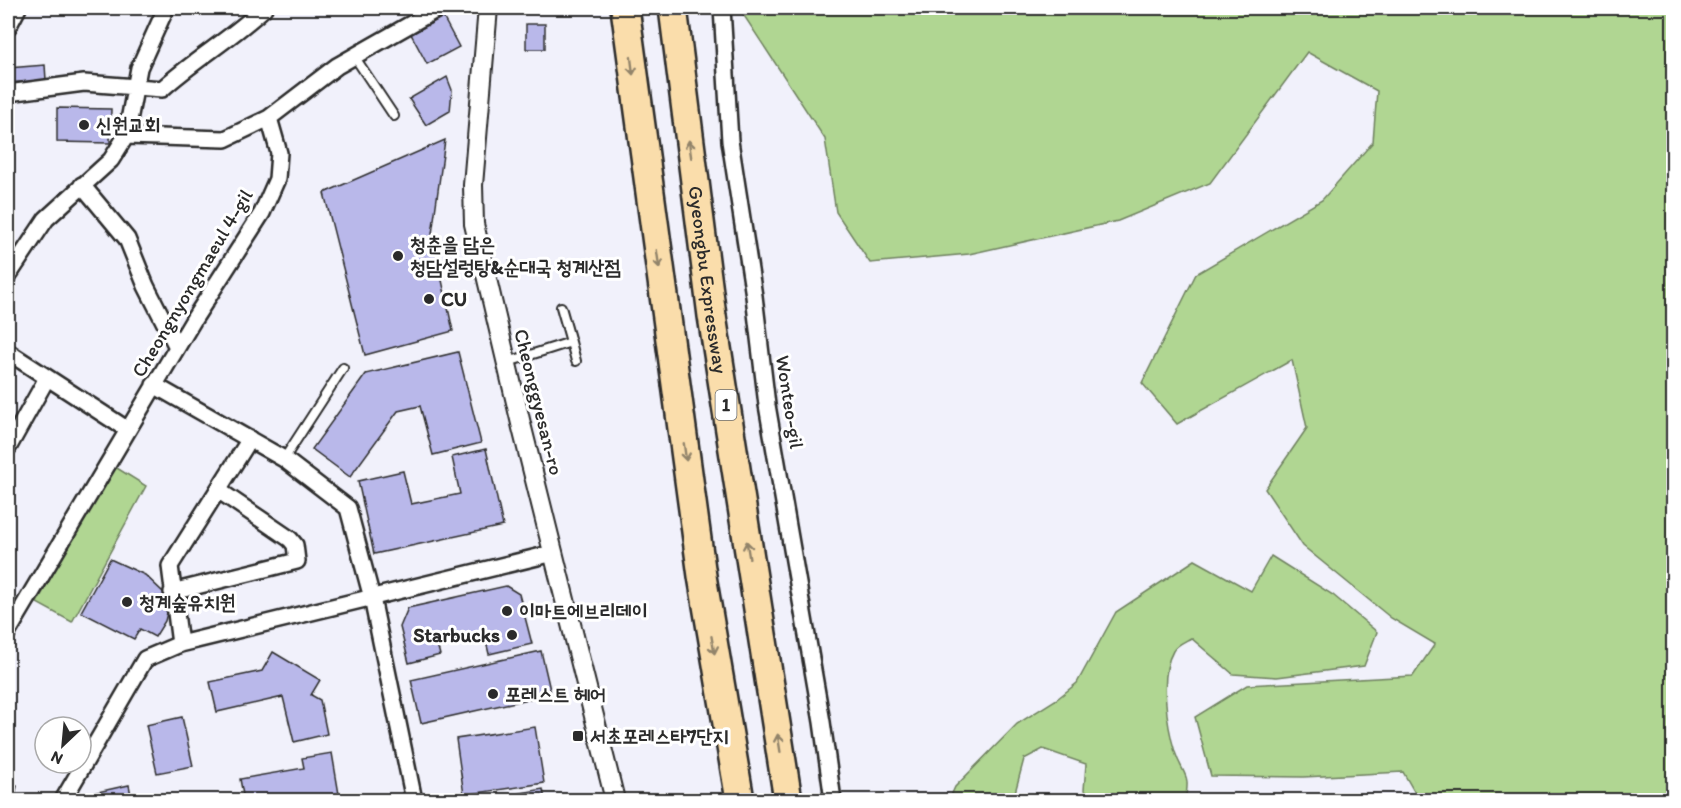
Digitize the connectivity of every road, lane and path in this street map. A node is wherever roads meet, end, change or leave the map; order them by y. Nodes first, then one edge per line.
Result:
1 (18, 8) edge
2 (166, 8) edge
3 (264, 8) edge
4 (439, 8) edge
5 (625, 8) edge
6 (673, 8) edge
7 (722, 8) edge
8 (485, 9) edge
9 (8, 27) edge
10 (354, 56) junction
11 (134, 89) junction
12 (8, 93) edge
13 (394, 116) dead end
14 (269, 118) junction
15 (126, 136) junction
16 (82, 185) junction
17 (8, 276) edge
18 (561, 307) dead end
19 (571, 342) junction
20 (177, 346) junction
21 (8, 352) edge
22 (576, 361) dead end
23 (506, 363) junction
24 (343, 368) dead end
25 (47, 378) junction
26 (154, 385) junction
27 (128, 430) junction
28 (250, 439) junction
29 (8, 448) edge
30 (284, 459) junction
31 (218, 490) junction
32 (554, 553) junction
33 (172, 592) junction
34 (372, 598) junction
35 (8, 632) edge
36 (180, 645) junction
37 (63, 801) edge
38 (414, 801) edge
39 (615, 801) edge
40 (740, 801) edge
41 (788, 801) edge
42 (833, 801) edge

1 - 9 street
2 - 11 street
3 - 11 street
4 - 10 street
5 -> 40 highway
41 -> 6 highway, Gyeongbu Expressway / 1
7 - 42 street, Wonteo-gil
8 - 23 street, Cheonggyesan-ro
10 - 13 lane
10 - 14 street
11 - 12 street
11 - 15 street
14 - 15 street
14 - 20 street, Cheongnyongmaeul 4-gil
15 - 16 street
16 - 17 street
16 - 20 street
18 - 19 lane
19 - 22 lane
19 - 23 lane
20 - 26 street, Cheongnyongmaeul 4-gil
21 - 25 street
23 - 32 street, Cheonggyesan-ro
24 - 30 lane
25 - 27 street
25 - 29 street
26 - 27 street, Cheongnyongmaeul 4-gil
26 - 28 street
27 - 35 street, Cheongnyongmaeul 4-gil
28 - 30 street
28 - 31 street
30 - 34 street
31 - 33 street
31 - 33 street
32 - 34 street
32 - 39 street, Cheonggyesan-ro
33 - 36 street
34 - 36 street
34 - 38 street
36 - 37 street

